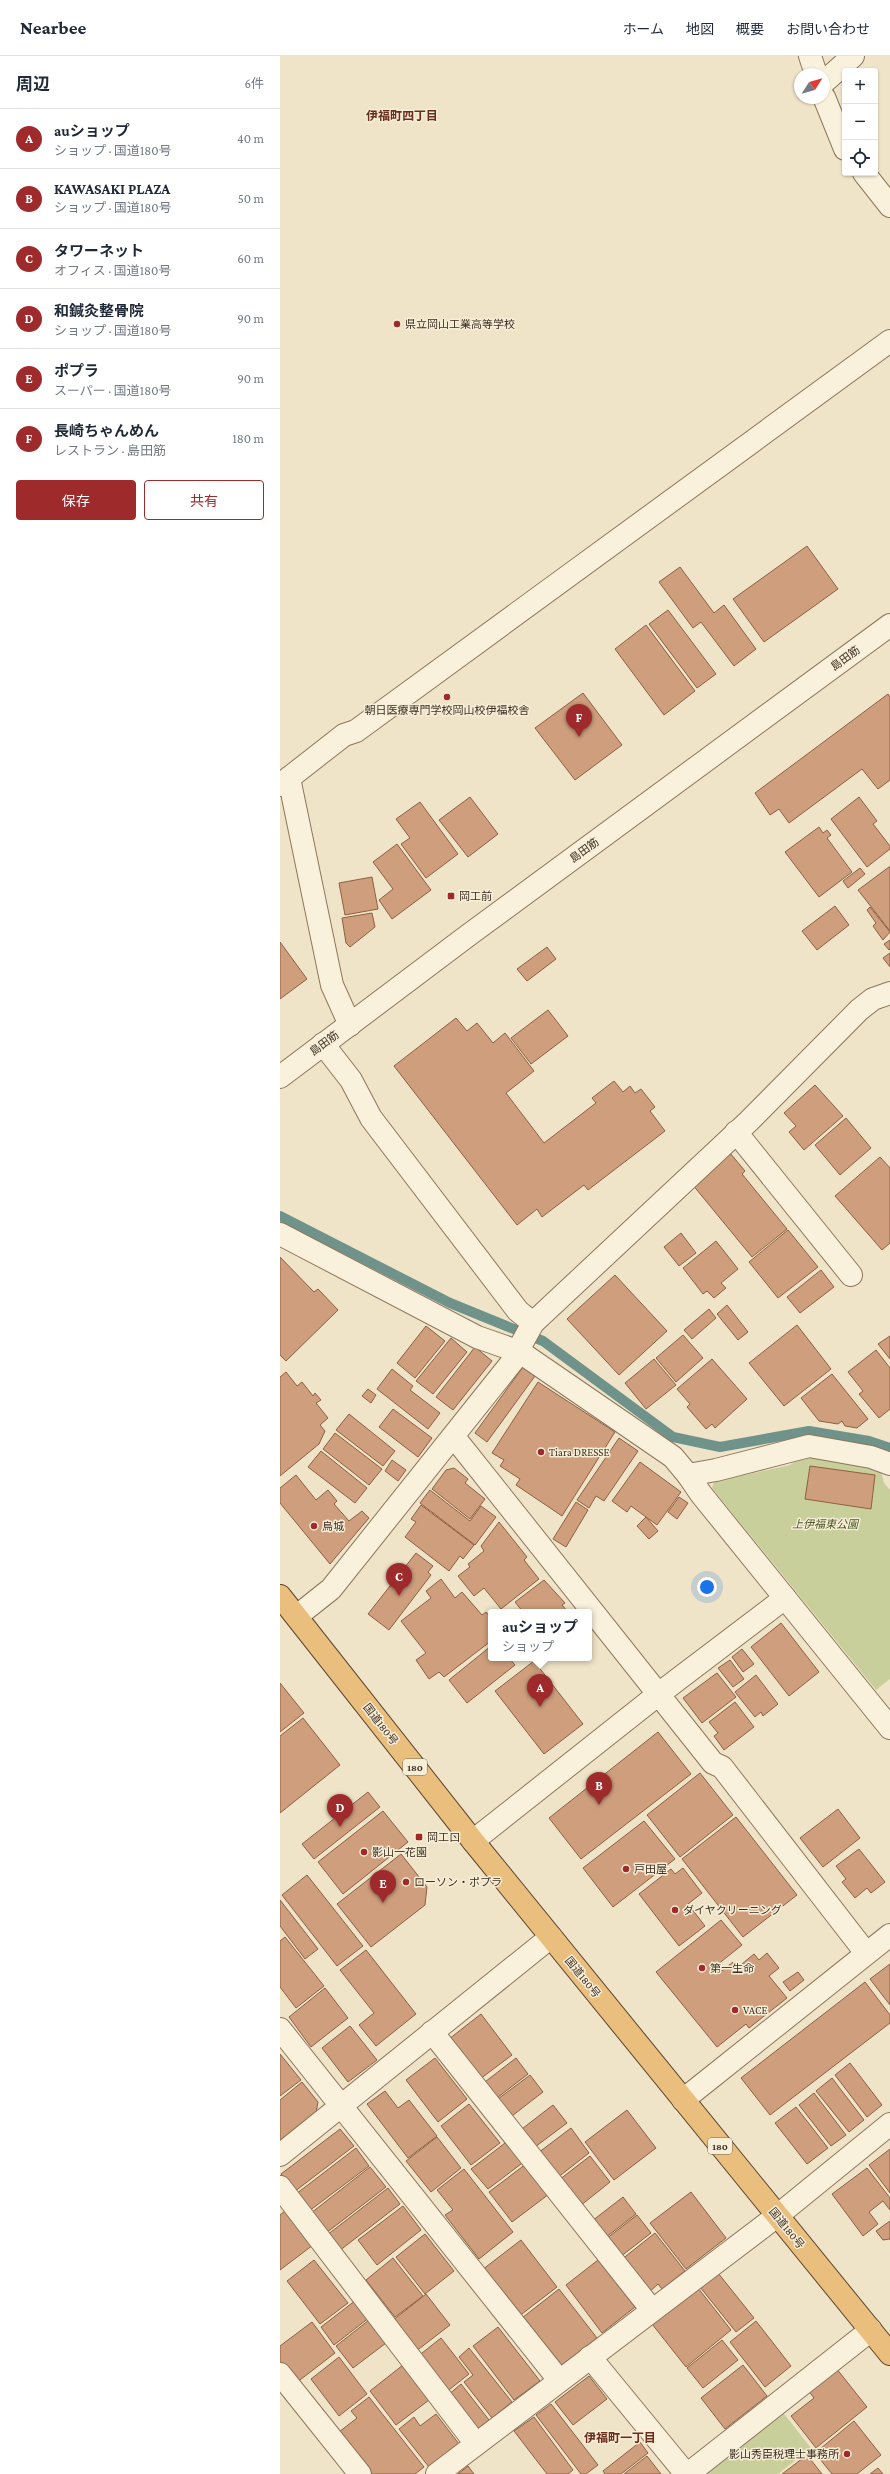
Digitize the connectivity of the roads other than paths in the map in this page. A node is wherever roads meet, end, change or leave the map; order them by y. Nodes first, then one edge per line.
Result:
1 (810, 56) edge
2 (853, 56) edge
3 (814, 68) edge
4 (830, 77) edge
5 (827, 104) edge
6 (842, 142) edge
7 (866, 176) edge
8 (890, 206) edge
9 (890, 341) edge
10 (890, 625) edge
11 (285, 782) edge
12 (890, 993) edge
13 (350, 1025) junction
14 (323, 1044) junction
15 (280, 1077) edge
16 (736, 1132) junction
17 (280, 1234) edge
18 (851, 1275) dead end
19 (526, 1337) junction
20 (454, 1437) junction
21 (889, 1460) edge
22 (688, 1474) junction
23 (280, 1596) edge
24 (785, 1598) junction
25 (592, 1609) edge
26 (592, 1609) edge
27 (297, 1616) junction
28 (660, 1694) junction
29 (890, 1728) edge
30 (473, 1841) junction
31 (890, 1935) edge
32 (551, 1938) junction
33 (866, 1953) junction
34 (280, 2029) edge
35 (432, 2032) junction
36 (683, 2100) junction
37 (342, 2106) junction
38 (890, 2124) edge
39 (280, 2155) edge
40 (280, 2187) edge
41 (777, 2216) junction
42 (652, 2310) junction
43 (882, 2339) edge
44 (590, 2357) junction
45 (280, 2374) edge
46 (559, 2380) junction
47 (476, 2444) junction
48 (360, 2474) edge
49 (437, 2474) edge
50 (687, 2474) edge

1 - 3 street
2 - 4 street
5 - 6 street
7 - 8 street
9 - 11 street
10 - 13 street, 島田筋
11 - 13 street
12 - 16 street
13 - 14 street, 島田筋
14 - 15 street, 島田筋
14 - 19 street
16 - 18 street
16 - 19 street
17 - 19 street
19 - 20 street
19 - 22 street
20 - 25 street
20 - 27 street
21 - 22 street
22 - 24 street
23 - 27 highway, 国道180号 / 180
24 - 28 street
24 - 29 street
26 - 28 street
27 - 30 highway, 国道180号 / 180
28 - 30 street
28 - 33 street
30 - 32 highway, 国道180号 / 180
31 - 33 street
32 - 35 street
32 - 36 highway, 国道180号 / 180
33 - 36 street
34 - 37 street
35 - 37 street
35 - 42 street
36 - 41 highway, 国道180号 / 180
37 - 39 street
37 - 46 street
38 - 41 street
40 - 47 street
41 - 42 street
41 - 43 highway, 国道180号 / 180
42 - 44 street
43 - 50 street
44 - 46 street
44 - 50 street
45 - 48 street
46 - 47 street
47 - 49 street

